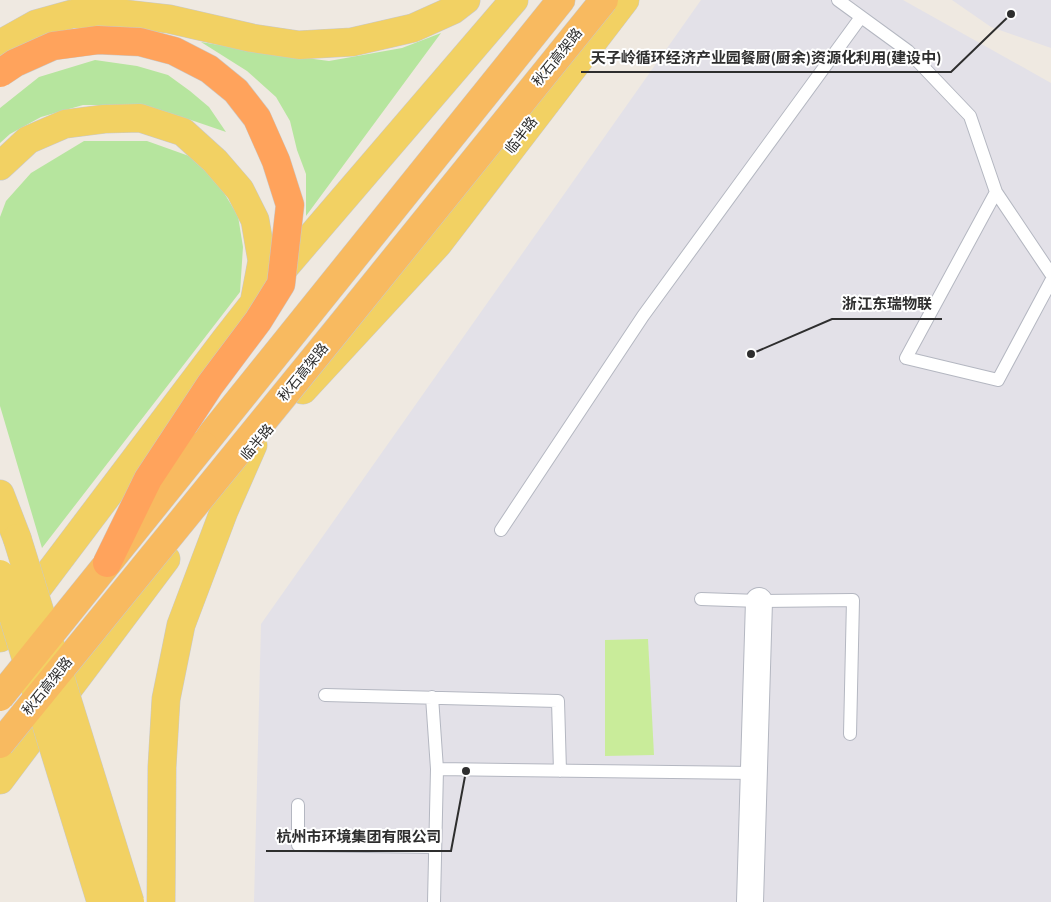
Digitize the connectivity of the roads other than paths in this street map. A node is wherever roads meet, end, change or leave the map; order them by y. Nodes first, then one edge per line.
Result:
1 (466, 0) edge
2 (514, 0) edge
3 (561, 0) edge
4 (604, 0) edge
5 (625, 0) edge
6 (838, 0) edge
7 (861, 17) junction
8 (0, 44) edge
9 (0, 73) edge
10 (0, 166) edge
11 (996, 192) junction
12 (1051, 274) edge
13 (1051, 281) edge
14 (254, 303) junction
15 (253, 444) junction
16 (0, 494) edge
17 (501, 530) dead end
18 (107, 563) junction
19 (0, 574) edge
20 (701, 599) dead end
21 (759, 601) junction
22 (0, 638) edge
23 (324, 695) dead end
24 (0, 697) edge
25 (432, 698) junction
26 (850, 734) dead end
27 (0, 744) edge
28 (437, 769) junction
29 (560, 771) junction
30 (754, 773) junction
31 (0, 780) edge
32 (298, 805) dead end
33 (435, 847) junction
34 (101, 902) edge
35 (130, 902) edge
36 (161, 902) edge
37 (434, 902) edge
38 (750, 902) edge

1 - 8 main road
2 - 14 main road
3 - 18 highway, bridge
4 - 27 highway, 秋石高架路, bridge
5 - 15 main road, 临半路
6 - 7 lane
7 - 11 lane
7 - 17 lane
9 - 18 highway, bridge
10 - 14 main road
11 - 12 lane
11 - 13 lane
14 - 22 main road
15 - 31 main road, 临半路
15 - 36 main road
16 - 35 main road, bridge
18 - 24 highway, bridge
19 - 34 main road, bridge
20 - 21 lane
21 - 26 lane
21 - 30 street
23 - 25 lane
25 - 28 lane
25 - 29 lane
28 - 29 lane
28 - 33 lane
29 - 30 lane
30 - 38 street
32 - 33 lane
33 - 37 lane

